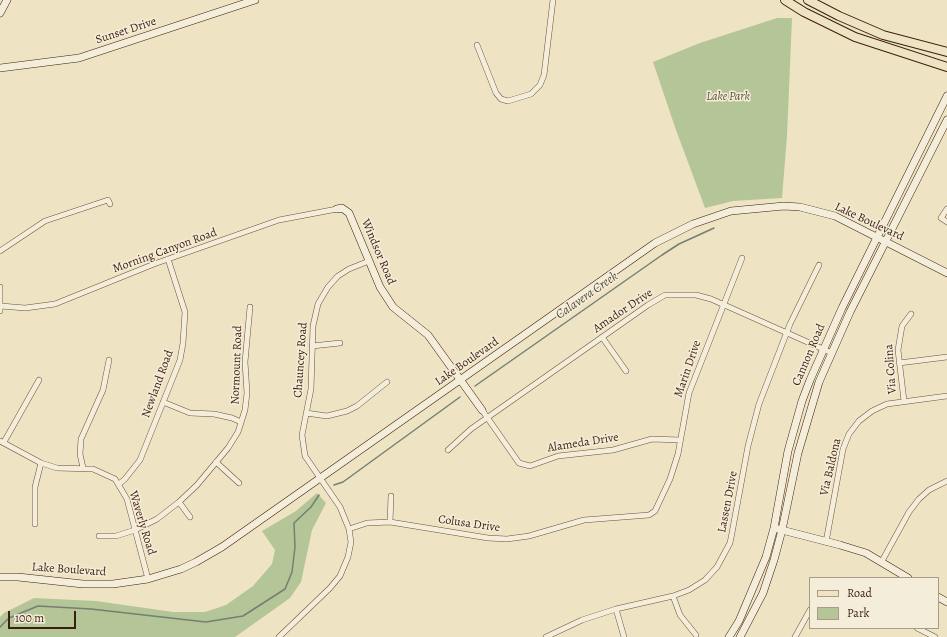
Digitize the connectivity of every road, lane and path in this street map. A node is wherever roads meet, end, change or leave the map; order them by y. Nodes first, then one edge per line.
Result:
1 (7, 0) edge
2 (255, 0) edge
3 (554, 0) edge
4 (785, 0) edge
5 (808, 0) edge
6 (0, 12) edge
7 (883, 35) junction
8 (863, 40) junction
9 (477, 45) dead end
10 (947, 52) edge
11 (947, 67) edge
12 (0, 68) edge
13 (947, 96) edge
14 (947, 120) edge
15 (920, 152) junction
16 (928, 156) junction
17 (110, 204) dead end
18 (337, 208) joint
19 (947, 209) edge
20 (947, 222) edge
21 (878, 237) junction
22 (887, 241) junction
23 (0, 251) edge
24 (742, 258) dead end
25 (168, 259) junction
26 (369, 261) junction
27 (819, 265) dead end
28 (947, 273) edge
29 (0, 287) edge
30 (723, 305) junction
31 (250, 307) dead end
32 (0, 308) edge
33 (911, 314) dead end
34 (786, 333) junction
35 (602, 337) junction
36 (340, 343) dead end
37 (312, 346) junction
38 (823, 349) junction
39 (832, 352) junction
40 (947, 357) edge
41 (109, 360) dead end
42 (899, 363) junction
43 (626, 371) dead end
44 (461, 379) junction
45 (38, 380) dead end
46 (387, 382) dead end
47 (947, 396) edge
48 (904, 401) junction
49 (163, 402) junction
50 (482, 410) joint
51 (306, 413) junction
52 (487, 418) junction
53 (241, 422) junction
54 (680, 440) junction
55 (2, 442) edge
56 (448, 450) dead end
57 (216, 462) junction
58 (41, 463) junction
59 (83, 468) junction
60 (319, 479) junction
61 (947, 481) edge
62 (239, 483) dead end
63 (119, 484) junction
64 (391, 496) dead end
65 (179, 502) junction
66 (655, 511) joint
67 (190, 516) dead end
68 (390, 522) junction
69 (35, 524) dead end
70 (774, 528) junction
71 (135, 530) junction
72 (349, 530) junction
73 (782, 530) junction
74 (98, 536) dead end
75 (826, 542) junction
76 (882, 561) junction
77 (0, 576) edge
78 (906, 577) edge
79 (148, 578) junction
80 (673, 596) junction
81 (616, 609) junction
82 (809, 612) edge
83 (919, 629) edge
84 (696, 635) dead end
85 (279, 637) edge
86 (546, 637) edge
87 (624, 637) edge
88 (730, 637) edge
89 (740, 637) edge
90 (795, 637) edge
91 (935, 637) edge

1 - 6 main road
2 - 12 main road, Sunset Drive
3 - 9 street
4 - 8 main road
5 - 7 main road
7 - 8 main road
7 - 10 main road
8 - 11 main road
13 - 15 main road, Cannon Road
14 - 16 main road, Cannon Road
15 - 16 main road
15 - 21 main road, Cannon Road
16 - 22 main road, Cannon Road
17 - 23 street
18 - 25 street, Morning Canyon Road
18 - 26 main road, Windsor Road
19 - 20 street
21 - 22 main road, Lake Boulevard
21 - 38 main road, Cannon Road
21 - 44 main road, Lake Boulevard
22 - 28 main road, Lake Boulevard
22 - 39 main road, Cannon Road
24 - 30 street, Marin Drive
25 - 32 street, Morning Canyon Road
25 - 49 street, Newland Road
26 - 37 street, Chauncey Road
26 - 44 main road, Windsor Road
27 - 34 street, Lassen Drive
29 - 32 street
30 - 34 street, Amador Drive
30 - 35 street, Amador Drive
30 - 54 street, Marin Drive
31 - 53 street, Normount Road
33 - 42 street, Via Colina
34 - 38 street, Amador Drive
34 - 80 street, Lassen Drive
35 - 43 street
35 - 52 street, Amador Drive
36 - 37 street
37 - 51 street, Chauncey Road
38 - 39 street, Amador Drive
38 - 70 main road, Cannon Road
39 - 73 main road, Cannon Road
40 - 42 street
41 - 59 street
42 - 48 street, Via Colina
44 - 50 main road, Alameda Drive
44 - 60 main road, Lake Boulevard
45 - 55 street
46 - 51 street
47 - 48 street, Via Baldona
48 - 75 street, Via Baldona
49 - 53 street
49 - 63 street, Newland Road
50 - 52 street, Alameda Drive
51 - 60 street, Chauncey Road
52 - 54 street, Alameda Drive
52 - 56 street, Amador Drive
53 - 57 street, Normount Road
54 - 66 street, Marin Drive
55 - 58 street, Waverly Road
57 - 62 street
57 - 65 street, Normount Road
58 - 59 street, Waverly Road
58 - 69 street
59 - 63 street, Waverly Road
60 - 72 street, Chauncey Road
60 - 79 main road, Lake Boulevard
61 - 76 street
63 - 71 street, Waverly Road
64 - 68 street
65 - 67 street
65 - 71 street, Normount Road
66 - 68 street, Colusa Drive
68 - 72 street, Colusa Drive
70 - 73 main road
70 - 88 main road, Cannon Road
71 - 74 street, Normount Road
71 - 79 street, Waverly Road
72 - 85 street
73 - 75 main road
73 - 89 main road, Cannon Road
75 - 76 main road
76 - 78 main road
77 - 79 main road, Lake Boulevard
80 - 81 street, Lassen Drive
80 - 84 street
81 - 86 street, Lassen Drive
81 - 87 street
82 - 90 street
83 - 91 street

